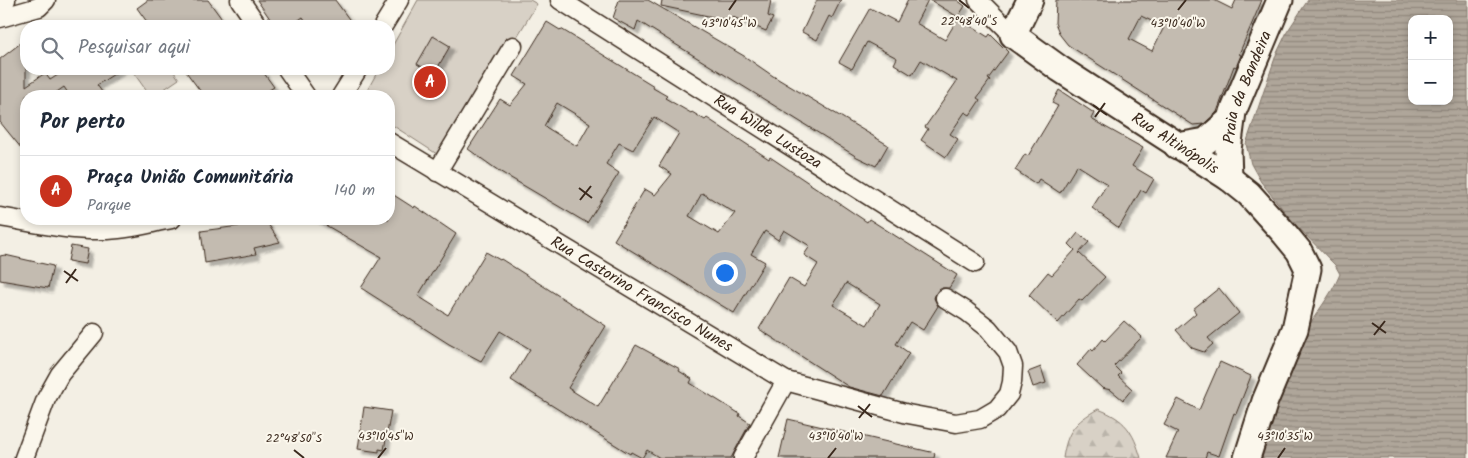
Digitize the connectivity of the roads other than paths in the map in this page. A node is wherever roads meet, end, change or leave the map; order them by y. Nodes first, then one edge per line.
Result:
1 (6, 0) edge
2 (46, 0) edge
3 (240, 0) edge
4 (399, 0) edge
5 (560, 0) edge
6 (978, 0) edge
7 (1030, 0) edge
8 (1280, 0) edge
9 (22, 5) edge
10 (0, 11) edge
11 (0, 18) edge
12 (254, 20) edge
13 (387, 20) edge
14 (1013, 35) junction
15 (513, 46) dead end
16 (291, 75) edge
17 (354, 75) edge
18 (302, 90) edge
19 (345, 90) edge
20 (1231, 119) junction
21 (395, 146) edge
22 (1177, 146) junction
23 (437, 172) junction
24 (1229, 178) junction
25 (0, 217) edge
26 (20, 221) edge
27 (41, 225) edge
28 (147, 225) edge
29 (975, 264) dead end
30 (945, 298) dead end
31 (94, 333) dead end
32 (786, 381) junction
33 (24, 458) edge
34 (743, 458) edge
35 (1247, 458) edge

1 - 10 street
2 - 9 street
3 - 12 street
4 - 13 street
5 - 29 street, Rua Wilde Lustoza
6 - 14 street, Rua Altinópolis
7 - 14 main road
8 - 20 main road, Praia da Bandeira
9 - 11 street
14 - 22 main road, Rua Altinópolis
15 - 23 street
16 - 18 street
17 - 19 street
20 - 22 main road
20 - 24 main road, Praia da Bandeira
21 - 23 street, Rua Castorino Francisco Nunes
22 - 24 main road, Rua Altinópolis
23 - 32 street, Rua Castorino Francisco Nunes
24 - 35 main road, Rua Altinópolis
25 - 26 street
27 - 28 street
30 - 32 street, Rua Castorino Francisco Nunes
31 - 33 street
32 - 34 street

